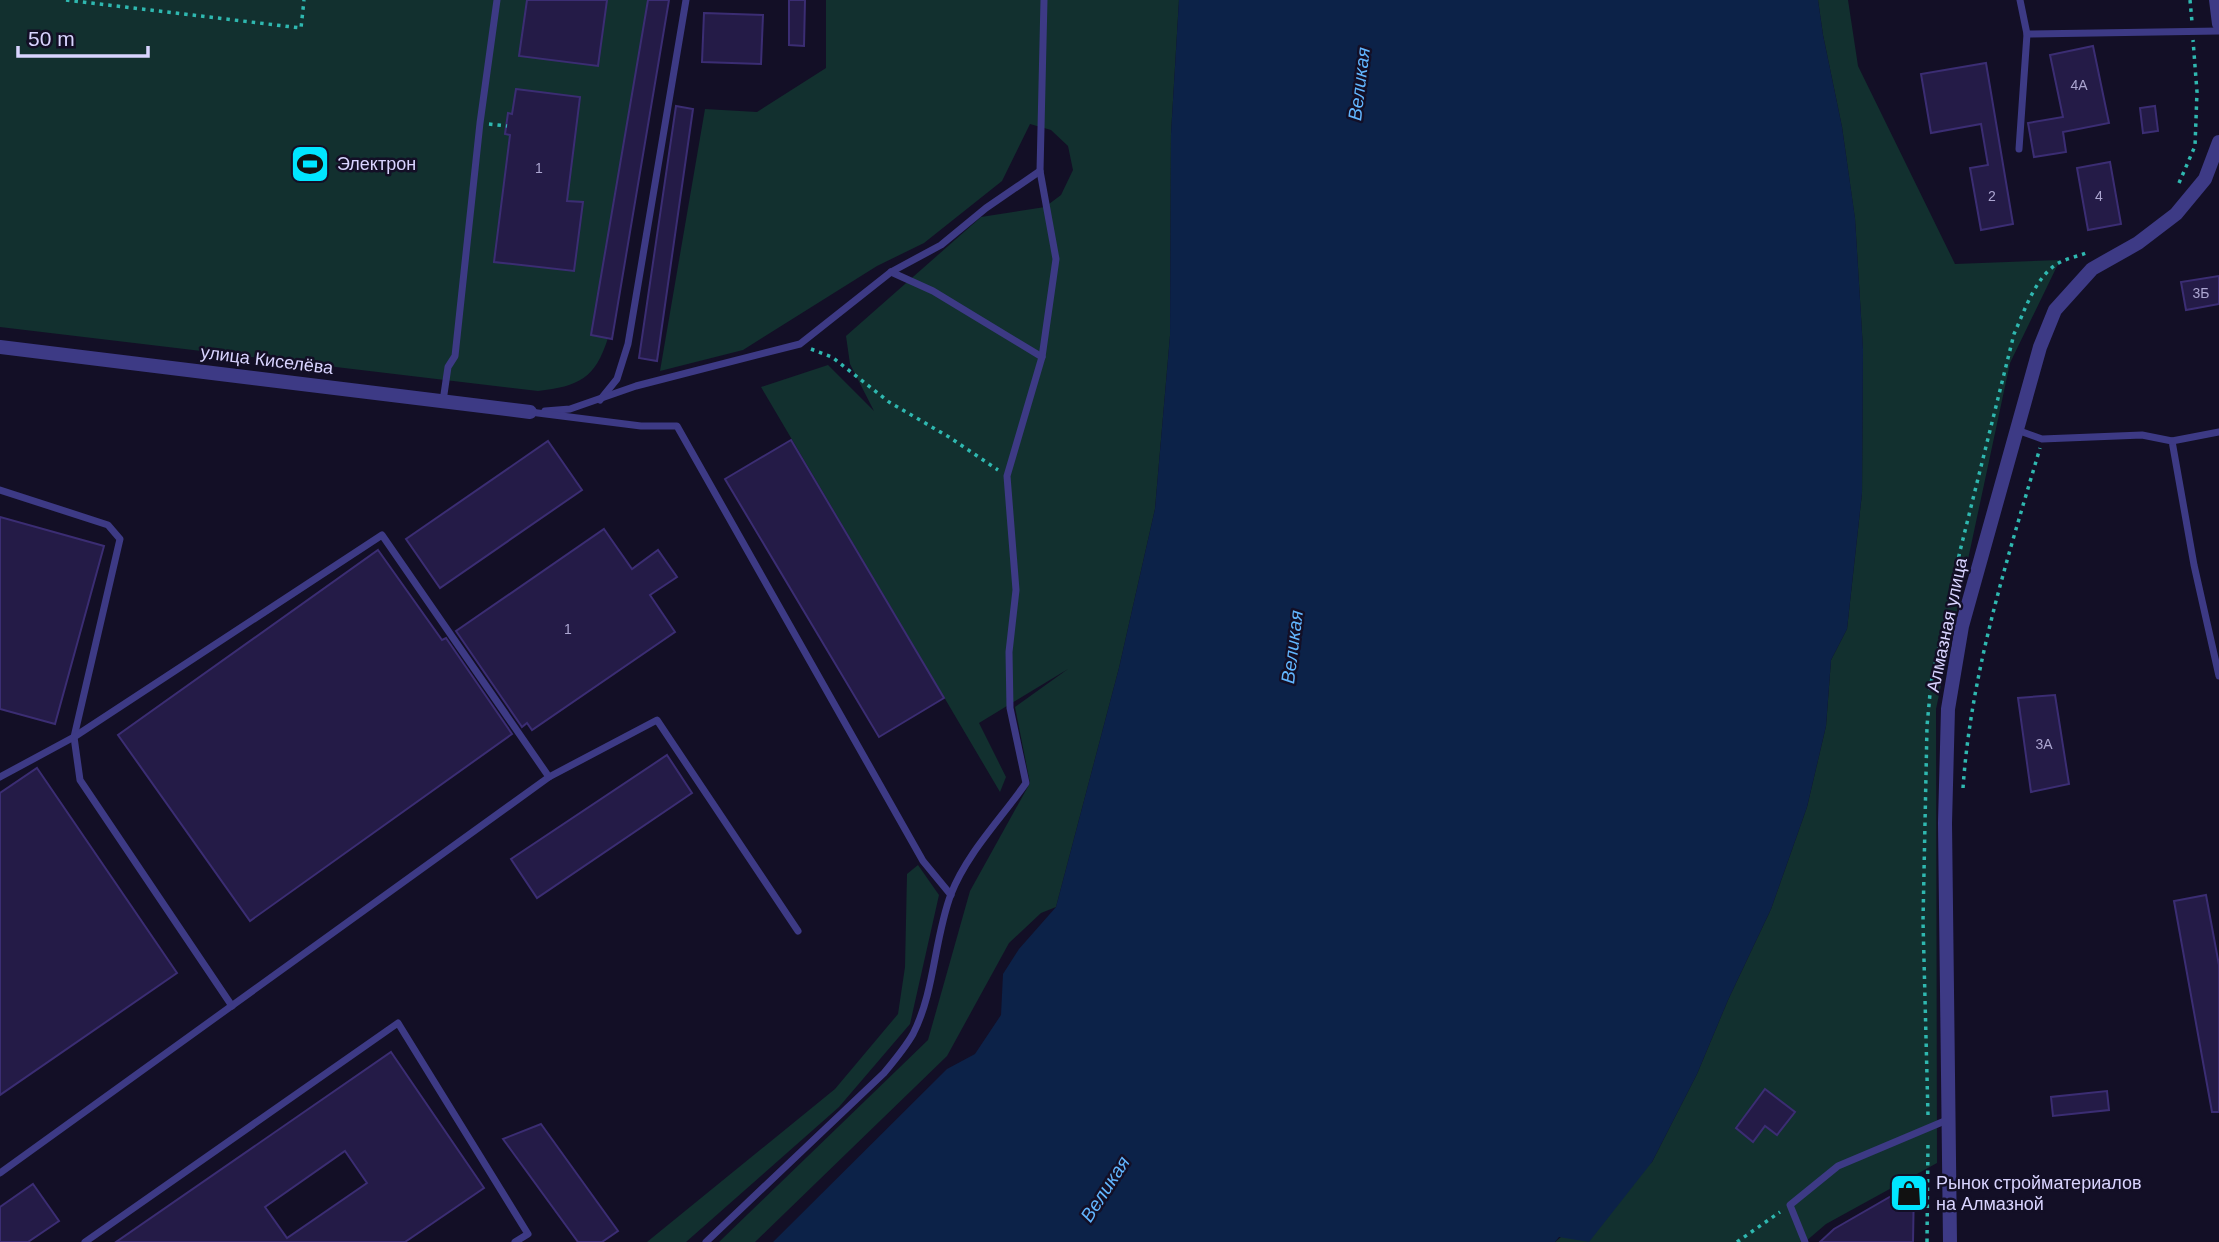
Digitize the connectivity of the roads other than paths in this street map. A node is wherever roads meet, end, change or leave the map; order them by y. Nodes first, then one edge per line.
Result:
1 (497, 0) edge
2 (686, 0) edge
3 (1044, 0) edge
4 (2020, 0) edge
5 (2217, 0) edge
6 (2219, 24) edge
7 (2219, 31) edge
8 (2027, 34) junction
9 (2219, 142) edge
10 (2020, 149) dead end
11 (1040, 171) junction
12 (891, 272) junction
13 (0, 347) edge
14 (1042, 357) junction
15 (443, 401) junction
16 (599, 401) junction
17 (530, 412) junction
18 (2017, 430) junction
19 (2219, 432) edge
20 (2172, 441) junction
21 (0, 490) edge
22 (2219, 676) edge
23 (74, 737) junction
24 (0, 777) edge
25 (549, 777) junction
26 (951, 895) junction
27 (798, 931) dead end
28 (232, 1006) junction
29 (1947, 1120) junction
30 (0, 1173) edge
31 (85, 1242) edge
32 (515, 1242) edge
33 (706, 1242) edge
34 (1805, 1242) edge
35 (1950, 1242) edge

1 - 15 lane
2 - 16 lane
3 - 11 lane
4 - 8 lane
5 - 6 street
7 - 8 lane
8 - 10 lane
9 - 18 street, Алмазная улица
11 - 12 lane
11 - 14 lane
12 - 14 lane
12 - 16 lane
13 - 15 street, улица Киселёва
14 - 26 lane
15 - 17 street, улица Киселёва
16 - 17 lane
17 - 26 lane
18 - 20 lane
18 - 29 street, Алмазная улица
19 - 20 lane
20 - 22 lane
21 - 23 lane
23 - 24 lane
23 - 25 lane
23 - 28 lane
25 - 27 lane
25 - 28 lane
26 - 33 lane
28 - 30 lane
29 - 34 lane
29 - 35 street, Алмазная улица
31 - 32 lane

